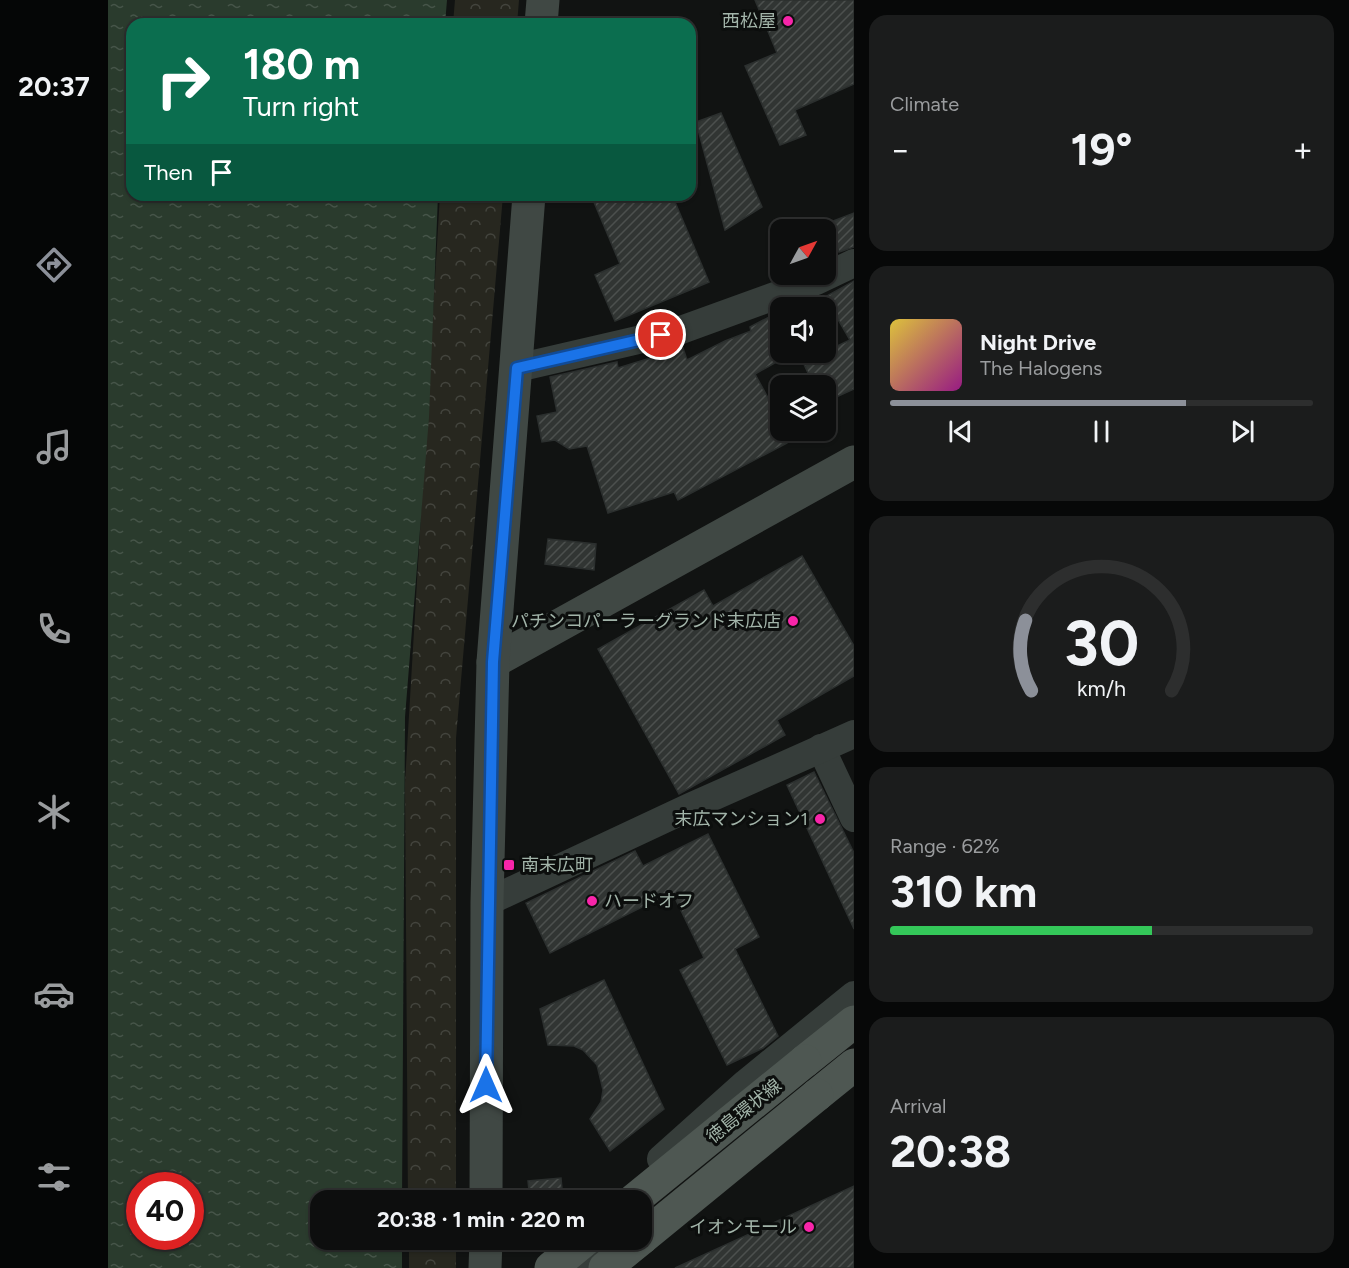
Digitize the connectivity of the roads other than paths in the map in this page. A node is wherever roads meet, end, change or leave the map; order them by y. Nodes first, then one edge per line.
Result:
1 (543, 0) edge
2 (542, 18) edge
3 (529, 201) edge
4 (854, 263) edge
5 (517, 368) junction
6 (854, 462) edge
7 (493, 662) junction
8 (854, 734) edge
9 (821, 748) junction
10 (854, 818) edge
11 (487, 902) junction
12 (854, 995) edge
13 (854, 1022) edge
14 (854, 1065) edge
15 (854, 1080) edge
16 (746, 1083) junction
17 (788, 1130) junction
18 (486, 1190) edge
19 (630, 1190) edge
20 (646, 1190) edge
21 (652, 1229) edge
22 (652, 1231) edge
23 (486, 1250) edge
24 (570, 1250) edge
25 (573, 1250) edge
26 (613, 1250) edge
27 (626, 1250) edge
28 (485, 1268) edge
29 (552, 1268) edge
30 (581, 1268) edge
31 (605, 1268) edge

1 - 2 street
3 - 5 street
4 - 5 street
5 - 7 street
6 - 7 street
7 - 11 street
8 - 9 street
9 - 10 street
9 - 11 street
11 - 18 street
12 - 16 street
13 - 20 main road, 徳島環状線, bridge
14 - 21 main road, 徳島環状線, bridge
15 - 17 street
16 - 17 street
16 - 19 street
17 - 22 street
23 - 28 street
24 - 29 street
25 - 29 main road, bridge
26 - 30 street
27 - 31 main road, 徳島環状線

